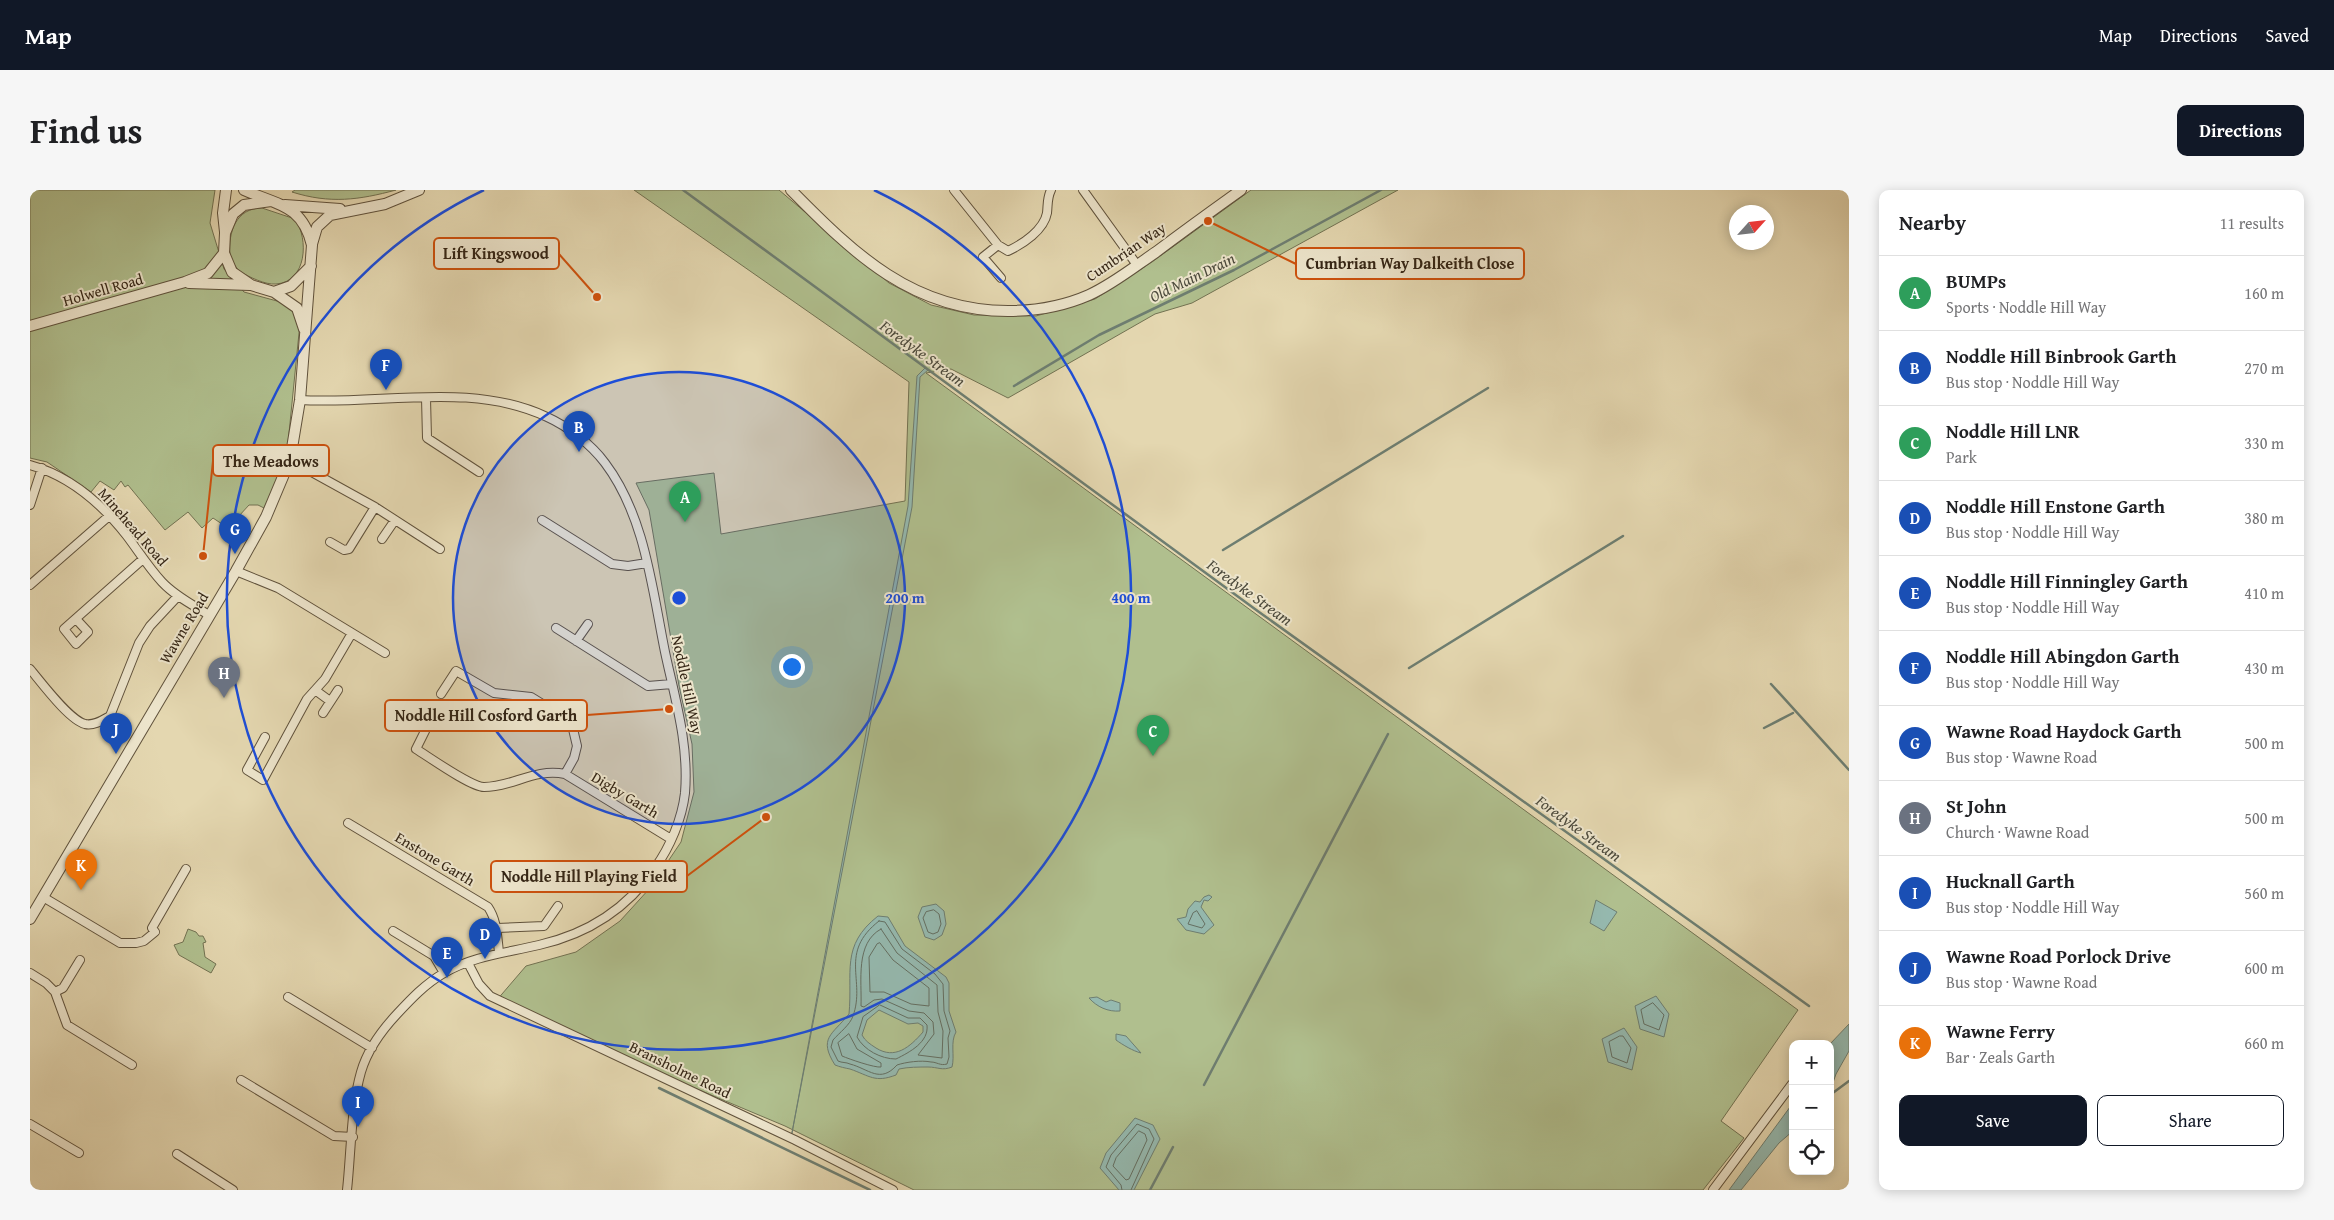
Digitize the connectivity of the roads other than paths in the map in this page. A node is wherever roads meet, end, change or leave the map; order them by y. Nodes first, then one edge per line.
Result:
1 (226, 190) edge
2 (244, 190) edge
3 (419, 190) edge
4 (787, 190) edge
5 (791, 190) edge
6 (954, 190) edge
7 (1052, 190) edge
8 (1242, 190) edge
9 (1087, 191) edge
10 (271, 201) junction
11 (284, 205) junction
12 (808, 207) junction
13 (354, 210) junction
14 (225, 233) junction
15 (312, 245) junction
16 (998, 245) junction
17 (224, 253) junction
18 (1138, 265) junction
19 (311, 266) junction
20 (1001, 278) dead end
21 (185, 282) junction
22 (251, 286) junction
23 (274, 292) junction
24 (30, 326) edge
25 (305, 332) junction
26 (426, 398) junction
27 (300, 400) junction
28 (290, 460) junction
29 (30, 465) edge
30 (42, 468) junction
31 (479, 472) dead end
32 (30, 505) edge
33 (375, 507) junction
34 (109, 516) junction
35 (395, 520) junction
36 (542, 520) dead end
37 (382, 539) dead end
38 (330, 542) dead end
39 (440, 549) dead end
40 (143, 559) junction
41 (647, 563) junction
42 (236, 571) junction
43 (30, 586) edge
44 (178, 596) junction
45 (209, 615) junction
46 (76, 619) dead end
47 (588, 624) dead end
48 (556, 628) dead end
49 (352, 633) junction
50 (576, 641) junction
51 (385, 653) dead end
52 (30, 669) edge
53 (672, 684) junction
54 (315, 690) junction
55 (338, 690) dead end
56 (441, 694) dead end
57 (330, 701) junction
58 (324, 713) dead end
59 (428, 725) dead end
60 (265, 737) dead end
61 (565, 774) junction
62 (348, 823) dead end
63 (671, 839) junction
64 (186, 869) dead end
65 (43, 897) junction
66 (558, 906) dead end
67 (30, 918) edge
68 (496, 928) junction
69 (393, 931) dead end
70 (499, 952) junction
71 (80, 960) dead end
72 (468, 963) junction
73 (30, 973) edge
74 (444, 973) junction
75 (54, 992) junction
76 (288, 997) dead end
77 (372, 1048) junction
78 (132, 1065) dead end
79 (241, 1080) dead end
80 (1791, 1085) edge
81 (30, 1124) edge
82 (353, 1137) junction
83 (79, 1153) dead end
84 (177, 1154) dead end
85 (233, 1190) edge
86 (348, 1190) edge
87 (893, 1190) edge
88 (1713, 1190) edge

1 - 14 street
2 - 10 street
3 - 13 street
4 - 12 street, Cumbrian Way
5 - 12 street, Cumbrian Way
6 - 16 street
7 - 16 street
8 - 18 street, Cumbrian Way
9 - 18 street
10 - 11 street
10 - 14 street
11 - 13 street
11 - 15 street
12 - 18 street, Cumbrian Way
13 - 15 street
14 - 17 street
15 - 19 street
16 - 20 street
17 - 21 street, Holwell Road
17 - 22 street
19 - 23 street
19 - 25 street, Wawne Road
21 - 22 street, Holwell Road
21 - 24 street, Holwell Road
22 - 23 street
23 - 25 street, Wawne Road
25 - 27 street, Wawne Road
26 - 27 street, Noddle Hill Way
26 - 31 street
26 - 41 street, Noddle Hill Way
27 - 28 street, Wawne Road
28 - 33 street
28 - 42 street, Wawne Road
29 - 30 street, Minehead Road
30 - 32 street
30 - 34 street, Minehead Road
33 - 35 street
33 - 38 street
34 - 40 street, Minehead Road
34 - 43 street
35 - 37 street
35 - 39 street
36 - 41 street
40 - 44 street, Minehead Road
40 - 46 street
41 - 53 street, Noddle Hill Way
42 - 45 street, Wawne Road
42 - 49 street
44 - 45 street, Minehead Road
44 - 52 street
45 - 65 street, Wawne Road
47 - 50 street
48 - 50 street
49 - 51 street
49 - 54 street
50 - 53 street
53 - 63 street, Noddle Hill Way
54 - 57 street
54 - 60 street
55 - 57 street
56 - 61 street
57 - 58 street
59 - 61 street
61 - 63 street, Digby Garth
62 - 68 street, Enstone Garth
63 - 70 street, Noddle Hill Way
64 - 65 street
65 - 67 street, Wawne Road
66 - 68 street
68 - 70 street, Enstone Garth
69 - 74 street
70 - 72 street, Noddle Hill Way
71 - 75 street
72 - 74 street, Noddle Hill Way
72 - 87 street, Bransholme Road
73 - 75 street
74 - 77 street, Noddle Hill Way
75 - 78 street
76 - 77 street
77 - 82 street, Noddle Hill Way
79 - 82 street
80 - 88 street
81 - 83 street
82 - 86 street, Noddle Hill Way
84 - 85 street

